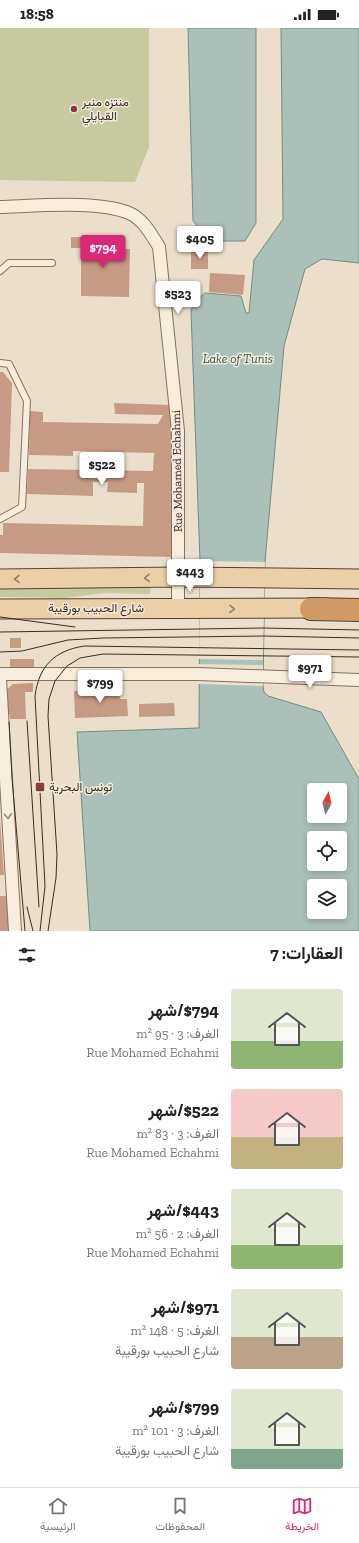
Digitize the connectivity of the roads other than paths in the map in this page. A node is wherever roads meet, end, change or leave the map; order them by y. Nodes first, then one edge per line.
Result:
1 (0, 207) edge
2 (52, 263) dead end
3 (0, 271) edge
4 (0, 364) edge
5 (0, 519) edge
6 (359, 570) edge
7 (178, 577) junction
8 (0, 579) edge
9 (359, 579) edge
10 (305, 580) junction
11 (359, 606) edge
12 (178, 608) junction
13 (0, 609) edge
14 (311, 609) junction
15 (359, 610) edge
16 (0, 674) edge
17 (0, 679) edge
18 (359, 680) edge
19 (6, 890) edge
20 (15, 931) edge

1 - 7 street, Rue Mohamed Echahmi
2 - 3 lane
4 - 5 lane
6 - 10 main road
7 -> 8 main road
7 - 10 main road
7 - 12 street, Rue Mohamed Echahmi
9 - 10 main road
11 - 14 main road, شارع الحبيب بورقيبة
12 - 13 main road, شارع الحبيب بورقيبة
12 -> 14 main road, شارع الحبيب بورقيبة
14 - 15 highway
16 - 18 street
17 -> 19 street
19 - 20 street

